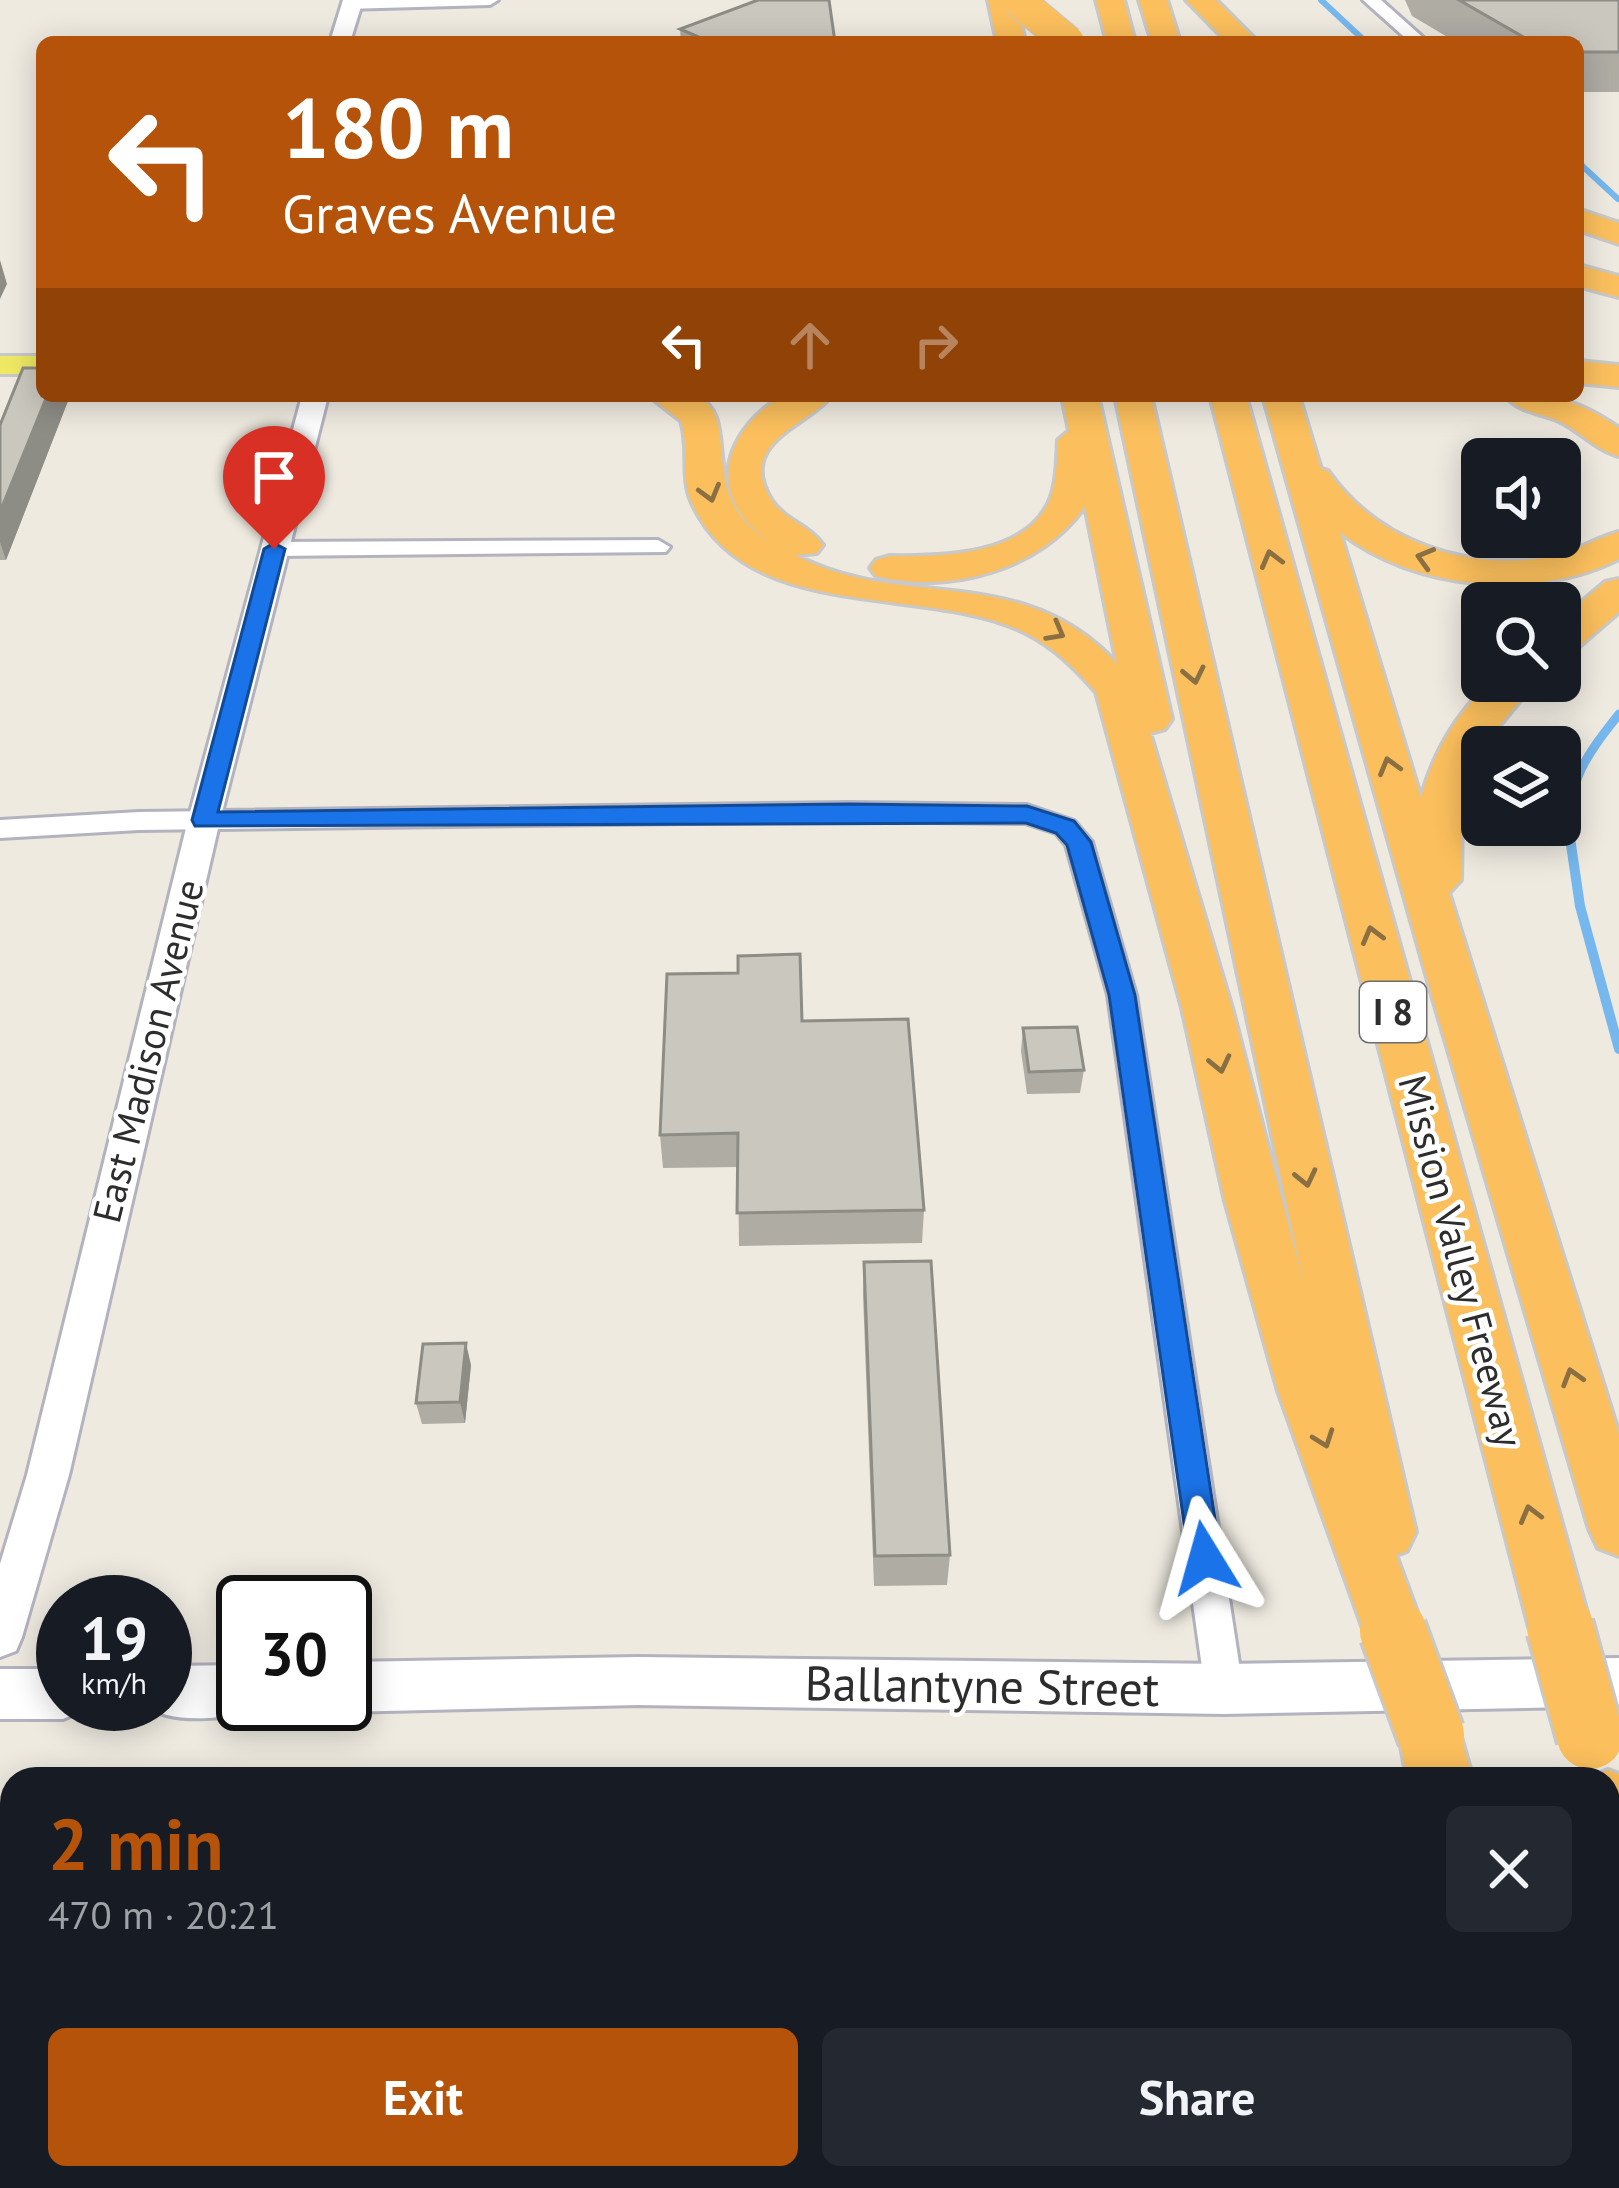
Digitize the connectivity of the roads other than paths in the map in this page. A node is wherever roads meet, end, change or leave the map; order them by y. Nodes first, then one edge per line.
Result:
1 (490, 0) edge
2 (1002, 0) edge
3 (1018, 0) edge
4 (1048, 0) edge
5 (1110, 0) edge
6 (1153, 0) edge
7 (1200, 0) edge
8 (1371, 0) edge
9 (352, 3) edge
10 (342, 36) edge
11 (1009, 36) edge
12 (1056, 36) edge
13 (1060, 36) edge
14 (1119, 36) edge
15 (1164, 36) edge
16 (1238, 36) edge
17 (1413, 36) edge
18 (1584, 209) edge
19 (1619, 220) edge
20 (1584, 221) edge
21 (1619, 234) edge
22 (1584, 277) edge
23 (1619, 287) edge
24 (36, 364) edge
25 (0, 365) edge
26 (1584, 373) edge
27 (1619, 376) edge
28 (0, 385) edge
29 (36, 385) edge
30 (313, 402) edge
31 (678, 402) edge
32 (802, 402) edge
33 (1080, 402) edge
34 (1080, 402) edge
35 (1134, 402) edge
36 (1230, 402) edge
37 (1540, 402) edge
38 (1286, 412) edge
39 (1619, 445) edge
40 (1619, 544) edge
41 (658, 547) dead end
42 (274, 549) junction
43 (1619, 591) edge
44 (1581, 623) edge
45 (1496, 702) edge
46 (204, 820) junction
47 (0, 829) edge
48 (1457, 999) junction
49 (1207, 1008) junction
50 (1619, 1529) edge
51 (1401, 1630) junction
52 (0, 1636) edge
53 (372, 1687) edge
54 (1224, 1689) junction
55 (0, 1694) edge
56 (36, 1694) edge
57 (1604, 1732) edge
58 (1436, 1757) edge

1 - 9 street
2 - 11 highway
3 - 13 highway, bridge
4 - 12 highway
5 - 14 highway
6 - 15 highway
7 - 16 highway
8 - 17 street
9 - 10 street
18 - 19 highway
20 - 21 highway
22 - 23 highway
24 - 25 main road
26 - 27 highway
28 - 29 main road
30 - 42 street, East Madison Avenue
31 -> 49 highway
32 - 34 highway
33 - 49 highway
35 -> 51 highway
57 -> 36 highway, Mission Valley Freeway / I 8, bridge
37 - 39 highway
40 -> 38 highway
48 -> 38 highway
41 - 42 street
42 - 46 street, East Madison Avenue
43 - 44 highway
45 - 48 highway
46 - 47 street
46 - 52 street, East Madison Avenue
46 - 54 street
50 -> 48 highway
49 -> 51 highway
51 - 58 highway, bridge
53 - 54 main road, Ballantyne Street
54 - 57 main road, Ballantyne Street
55 - 56 main road

